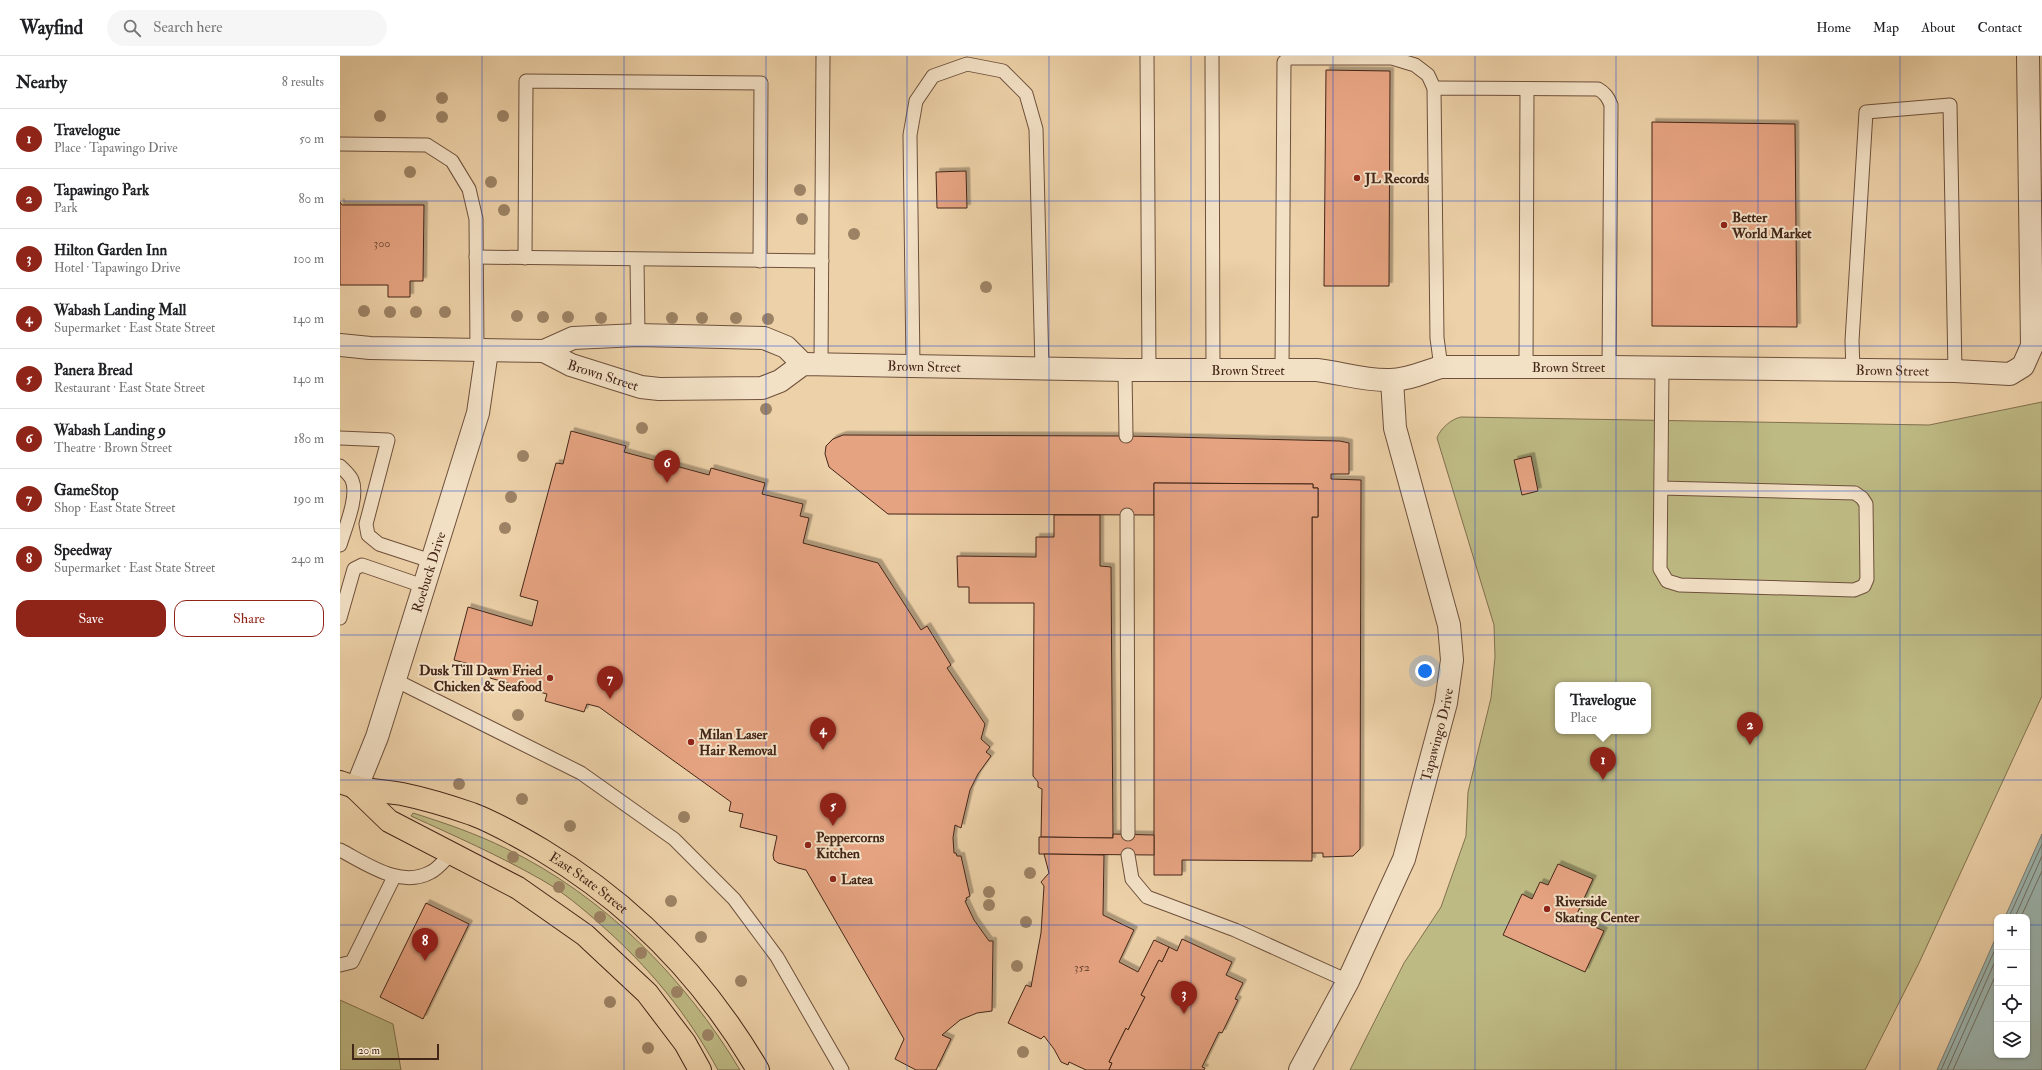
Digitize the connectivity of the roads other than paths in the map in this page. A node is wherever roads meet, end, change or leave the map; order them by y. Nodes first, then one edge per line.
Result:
1 (823, 56) edge
2 (1147, 56) edge
3 (1212, 56) edge
4 (2028, 56) edge
5 (1434, 88) junction
6 (1527, 89) junction
7 (340, 144) edge
8 (476, 257) junction
9 (525, 258) junction
10 (637, 260) junction
11 (760, 261) junction
12 (822, 261) junction
13 (638, 335) junction
14 (340, 345) edge
15 (482, 351) junction
16 (544, 351) junction
17 (812, 364) junction
18 (913, 366) junction
19 (1441, 367) junction
20 (1526, 367) junction
21 (1609, 367) junction
22 (1042, 368) junction
23 (1662, 368) junction
24 (1125, 370) junction
25 (1149, 370) junction
26 (1213, 370) junction
27 (1282, 370) junction
28 (1853, 371) junction
29 (1955, 371) junction
30 (1392, 380) junction
31 (1126, 436) dead end
32 (340, 438) edge
33 (340, 466) edge
34 (1661, 488) junction
35 (1127, 514) dead end
36 (340, 545) edge
37 (431, 561) junction
38 (423, 586) junction
39 (340, 618) edge
40 (395, 680) junction
41 (348, 785) edge
42 (1128, 834) dead end
43 (340, 850) edge
44 (452, 853) junction
45 (1128, 855) dead end
46 (394, 877) junction
47 (340, 965) edge
48 (1348, 981) junction
49 (700, 1070) edge
50 (758, 1070) edge
51 (842, 1070) edge
52 (1300, 1070) edge

1 - 12 lane
2 - 25 lane
3 - 26 lane
4 - 29 street, Brown Street
5 - 6 lane
5 - 19 lane
5 - 27 lane
6 - 20 lane
6 - 21 lane
7 - 8 lane
8 - 9 lane
8 - 15 lane
9 - 10 lane
9 - 11 lane
10 - 11 lane
10 - 13 lane
11 - 12 lane
12 - 17 lane
13 - 16 street, Brown Street
13 - 17 street, Brown Street
14 - 15 street, Brown Street
15 - 16 street, Brown Street
15 - 37 street, Roebuck Drive
16 - 17 street, Brown Street
17 - 18 street, Brown Street
18 - 22 street, Brown Street
18 - 22 lane
19 - 20 street, Brown Street
19 - 30 street, Brown Street
20 - 21 street, Brown Street
21 - 23 street, Brown Street
22 - 24 street, Brown Street
23 - 28 street, Brown Street
23 - 34 lane
24 - 25 street, Brown Street
24 - 31 lane
25 - 26 street, Brown Street
26 - 27 street, Brown Street
27 - 30 street, Brown Street
28 - 29 street, Brown Street
28 - 29 lane
30 - 48 street, Tapawingo Drive
32 - 37 lane
33 - 36 lane
34 - 34 lane
35 - 42 lane
37 - 38 street, Roebuck Drive
38 - 39 lane
38 - 40 street, Roebuck Drive
40 - 41 street, Roebuck Drive
40 - 51 lane
41 - 44 main road
41 - 50 main road, East State Street
43 - 46 lane
44 - 46 lane
44 - 49 main road
45 - 48 lane
46 - 47 lane
48 - 52 street, Tapawingo Drive

